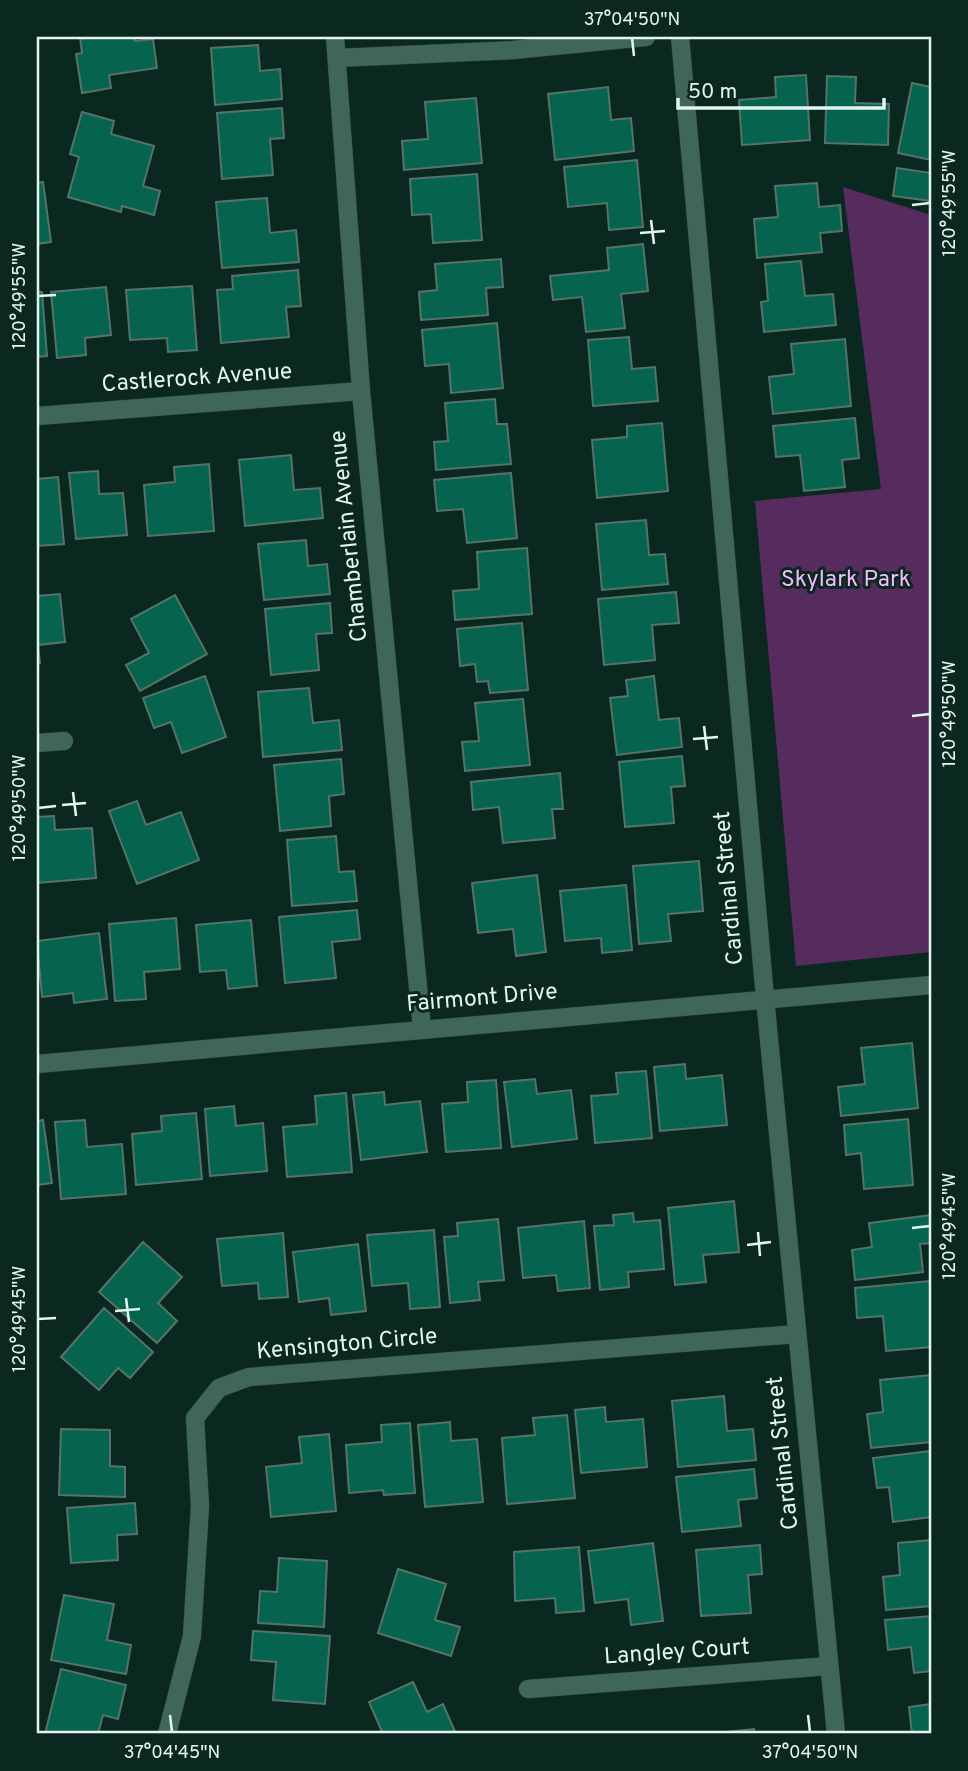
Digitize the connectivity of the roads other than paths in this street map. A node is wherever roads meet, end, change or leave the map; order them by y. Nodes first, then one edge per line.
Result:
1 (335, 37) edge
2 (646, 37) edge
3 (680, 37) edge
4 (337, 58) junction
5 (360, 391) junction
6 (37, 416) edge
7 (64, 741) dead end
8 (37, 743) edge
9 (931, 985) edge
10 (765, 999) junction
11 (422, 1029) junction
12 (37, 1064) edge
13 (797, 1334) junction
14 (829, 1666) junction
15 (528, 1689) dead end
16 (167, 1734) edge
17 (836, 1734) edge

1 - 4 street, Chamberlain Avenue
2 - 4 street
3 - 10 street, Cardinal Street
4 - 5 street, Chamberlain Avenue
5 - 6 street, Castlerock Avenue
5 - 11 street, Chamberlain Avenue
7 - 8 street
9 - 10 street, Fairmont Drive
10 - 11 street, Fairmont Drive
10 - 13 street, Cardinal Street
11 - 12 street, Fairmont Drive
13 - 14 street, Cardinal Street
13 - 16 street, Kensington Circle
14 - 15 street, Langley Court
14 - 17 street, Cardinal Street

